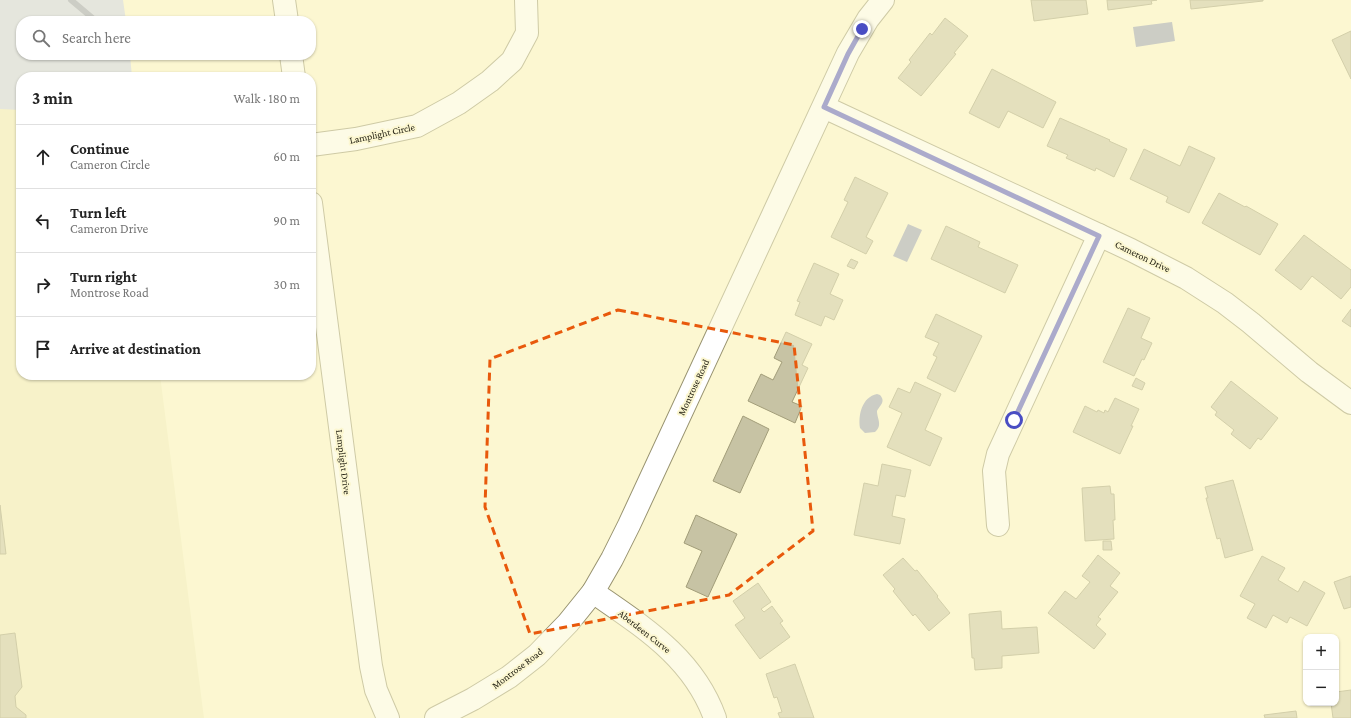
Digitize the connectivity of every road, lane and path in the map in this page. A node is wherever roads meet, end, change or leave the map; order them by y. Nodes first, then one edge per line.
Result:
1 (284, 0) edge
2 (526, 0) edge
3 (883, 0) edge
4 (286, 16) edge
5 (292, 60) edge
6 (293, 72) edge
7 (824, 107) junction
8 (316, 144) edge
9 (1099, 236) junction
10 (316, 242) edge
11 (1351, 403) edge
12 (998, 525) dead end
13 (592, 592) junction
14 (388, 718) edge
15 (436, 718) edge
16 (715, 718) edge

1 - 4 street
2 - 8 street, Lamplight Circle
3 - 7 street, Montrose Road
5 - 6 street
7 - 9 street, Cameron Drive
7 - 13 street, Montrose Road
9 - 11 street, Cameron Drive
9 - 12 street
10 - 14 street, Lamplight Drive
13 - 15 street, Montrose Road
13 - 16 street, Aberdeen Curve

